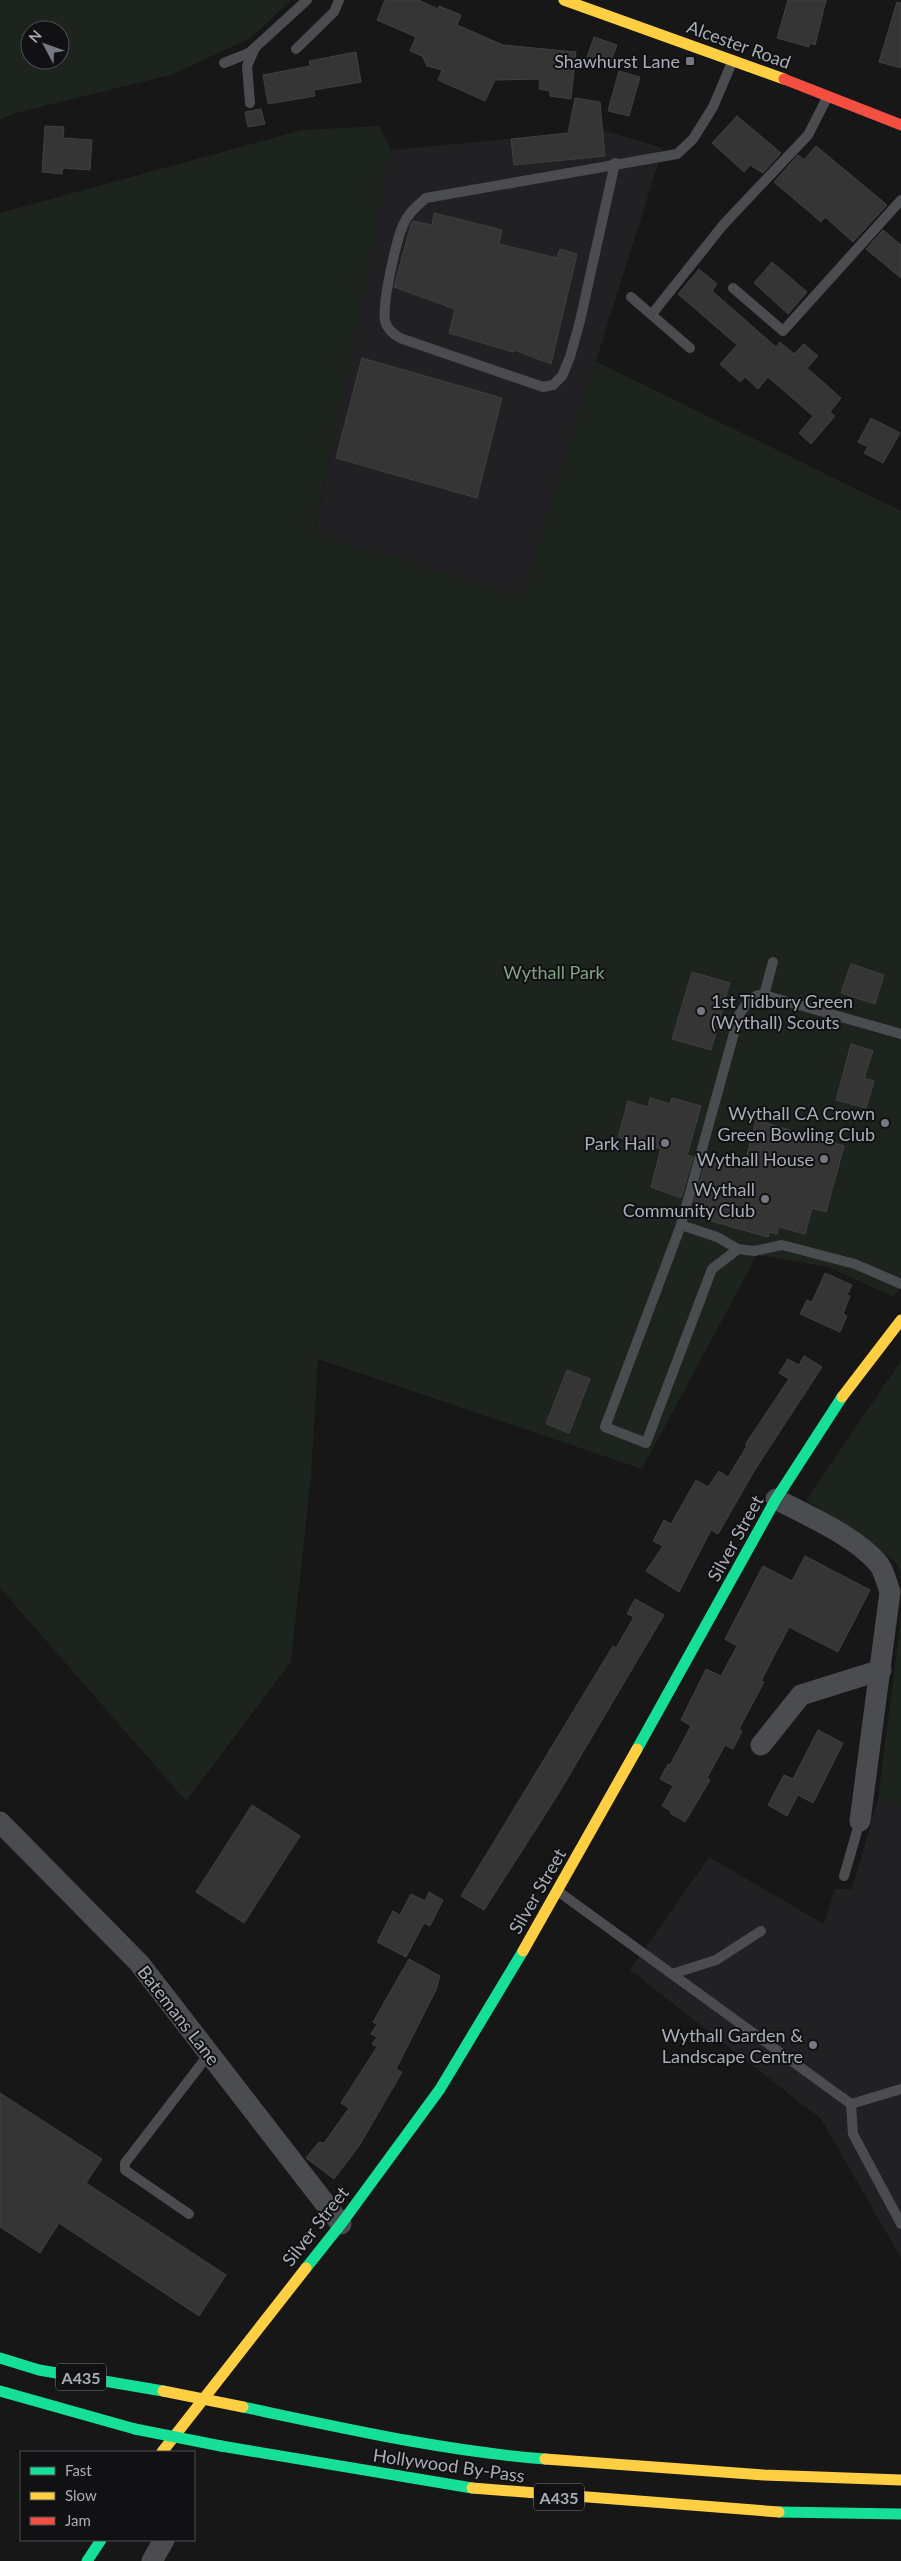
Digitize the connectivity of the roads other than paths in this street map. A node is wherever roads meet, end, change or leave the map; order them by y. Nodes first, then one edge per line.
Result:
1 (307, 0) edge
2 (339, 0) edge
3 (564, 0) edge
4 (257, 45) junction
5 (296, 49) dead end
6 (733, 59) junction
7 (224, 63) dead end
8 (828, 95) junction
9 (250, 103) dead end
10 (901, 125) edge
11 (615, 163) junction
12 (901, 200) edge
13 (733, 288) dead end
14 (631, 297) dead end
15 (652, 314) junction
16 (690, 348) dead end
17 (773, 962) dead end
18 (764, 995) junction
19 (901, 1034) edge
20 (681, 1224) junction
21 (738, 1249) junction
22 (901, 1284) edge
23 (901, 1320) edge
24 (776, 1499) junction
25 (881, 1670) junction
26 (761, 1745) dead end
27 (860, 1821) joint
28 (0, 1822) edge
29 (844, 1876) dead end
30 (558, 1892) junction
31 (761, 1931) dead end
32 (672, 1974) junction
33 (210, 2054) junction
34 (901, 2089) edge
35 (851, 2104) junction
36 (188, 2214) dead end
37 (341, 2224) junction
38 (901, 2224) edge
39 (0, 2358) edge
40 (0, 2391) edge
41 (163, 2451) edge
42 (901, 2480) edge
43 (901, 2514) edge
44 (100, 2541) edge
45 (163, 2541) edge
46 (87, 2561) edge
47 (152, 2561) edge

1 - 4 lane
2 - 5 lane
3 - 6 main road, Alcester Road
4 - 7 lane
4 - 9 lane
6 - 8 main road, Alcester Road
6 - 11 lane
8 - 10 main road, Alcester Road
8 - 15 lane
11 - 11 lane
12 - 13 lane
14 - 15 lane
15 - 16 lane
17 - 18 lane
18 - 19 lane
18 - 20 lane
20 - 21 lane
20 - 21 lane
21 - 22 lane
23 - 24 main road, Silver Street
24 - 25 street
24 - 30 main road, Silver Street
25 - 26 street
25 - 27 street
27 - 29 lane
28 - 33 street, Batemans Lane
30 - 32 lane
30 - 37 main road, Silver Street
31 - 32 lane
32 - 35 lane
33 - 36 lane
33 - 37 street, Batemans Lane
34 - 35 lane
35 - 38 lane
37 - 41 main road, Silver Street
39 - 42 main road, Hollywood By-Pass / A435, bridge
40 - 43 main road, Hollywood By-Pass / A435, bridge
44 - 46 main road
45 - 47 street

